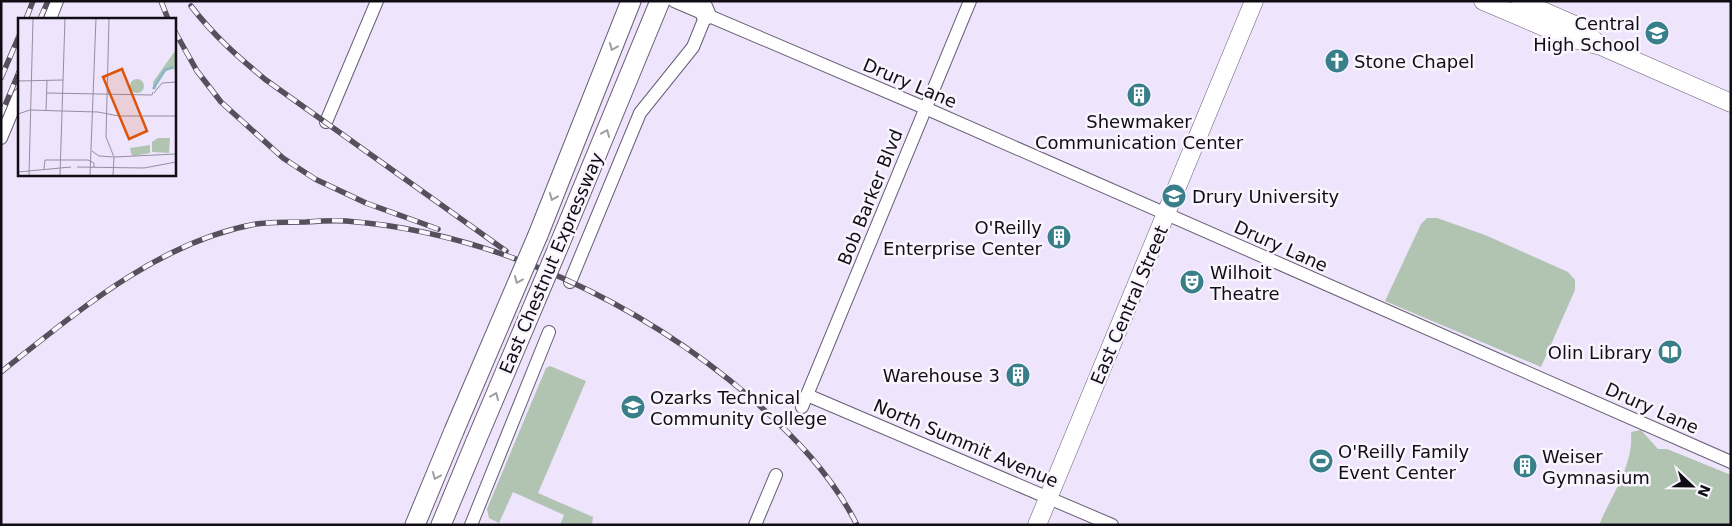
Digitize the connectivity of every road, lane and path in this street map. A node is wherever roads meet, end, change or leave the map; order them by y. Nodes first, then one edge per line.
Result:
1 (57, 1) edge
2 (377, 1) edge
3 (631, 1) edge
4 (660, 1) edge
5 (674, 1) edge
6 (970, 1) edge
7 (1254, 1) edge
8 (1483, 1) edge
9 (1520, 1) edge
10 (703, 8) edge
11 (50, 18) edge
12 (1601, 46) junction
13 (18, 97) edge
14 (1731, 102) edge
15 (925, 108) junction
16 (326, 122) dead end
17 (1, 138) edge
18 (1166, 215) junction
19 (570, 282) dead end
20 (550, 332) dead end
21 (807, 395) junction
22 (802, 407) dead end
23 (1731, 462) edge
24 (776, 474) dead end
25 (1048, 497) junction
26 (415, 525) edge
27 (442, 525) edge
28 (471, 525) edge
29 (755, 525) edge
30 (1037, 525) edge
31 (1112, 525) edge

1 - 11 street
2 - 16 street
3 -> 26 main road, East Chestnut Expressway, bridge
27 -> 4 main road, East Chestnut Expressway, bridge
5 - 10 street, Drury Lane
6 - 15 street, Bob Barker Blvd
7 - 18 street, East Central Street
8 - 12 street
9 - 12 street
10 - 15 street, Drury Lane
10 - 19 street
12 - 14 street
13 - 17 street
15 - 18 street, Drury Lane
15 - 21 street, Bob Barker Blvd
18 - 23 street, Drury Lane
18 - 25 street, East Central Street
20 - 28 street
21 - 22 street, Bob Barker Blvd
21 - 25 street, North Summit Avenue
24 - 29 street
25 - 30 street, East Central Street
25 - 31 street, North Summit Avenue

